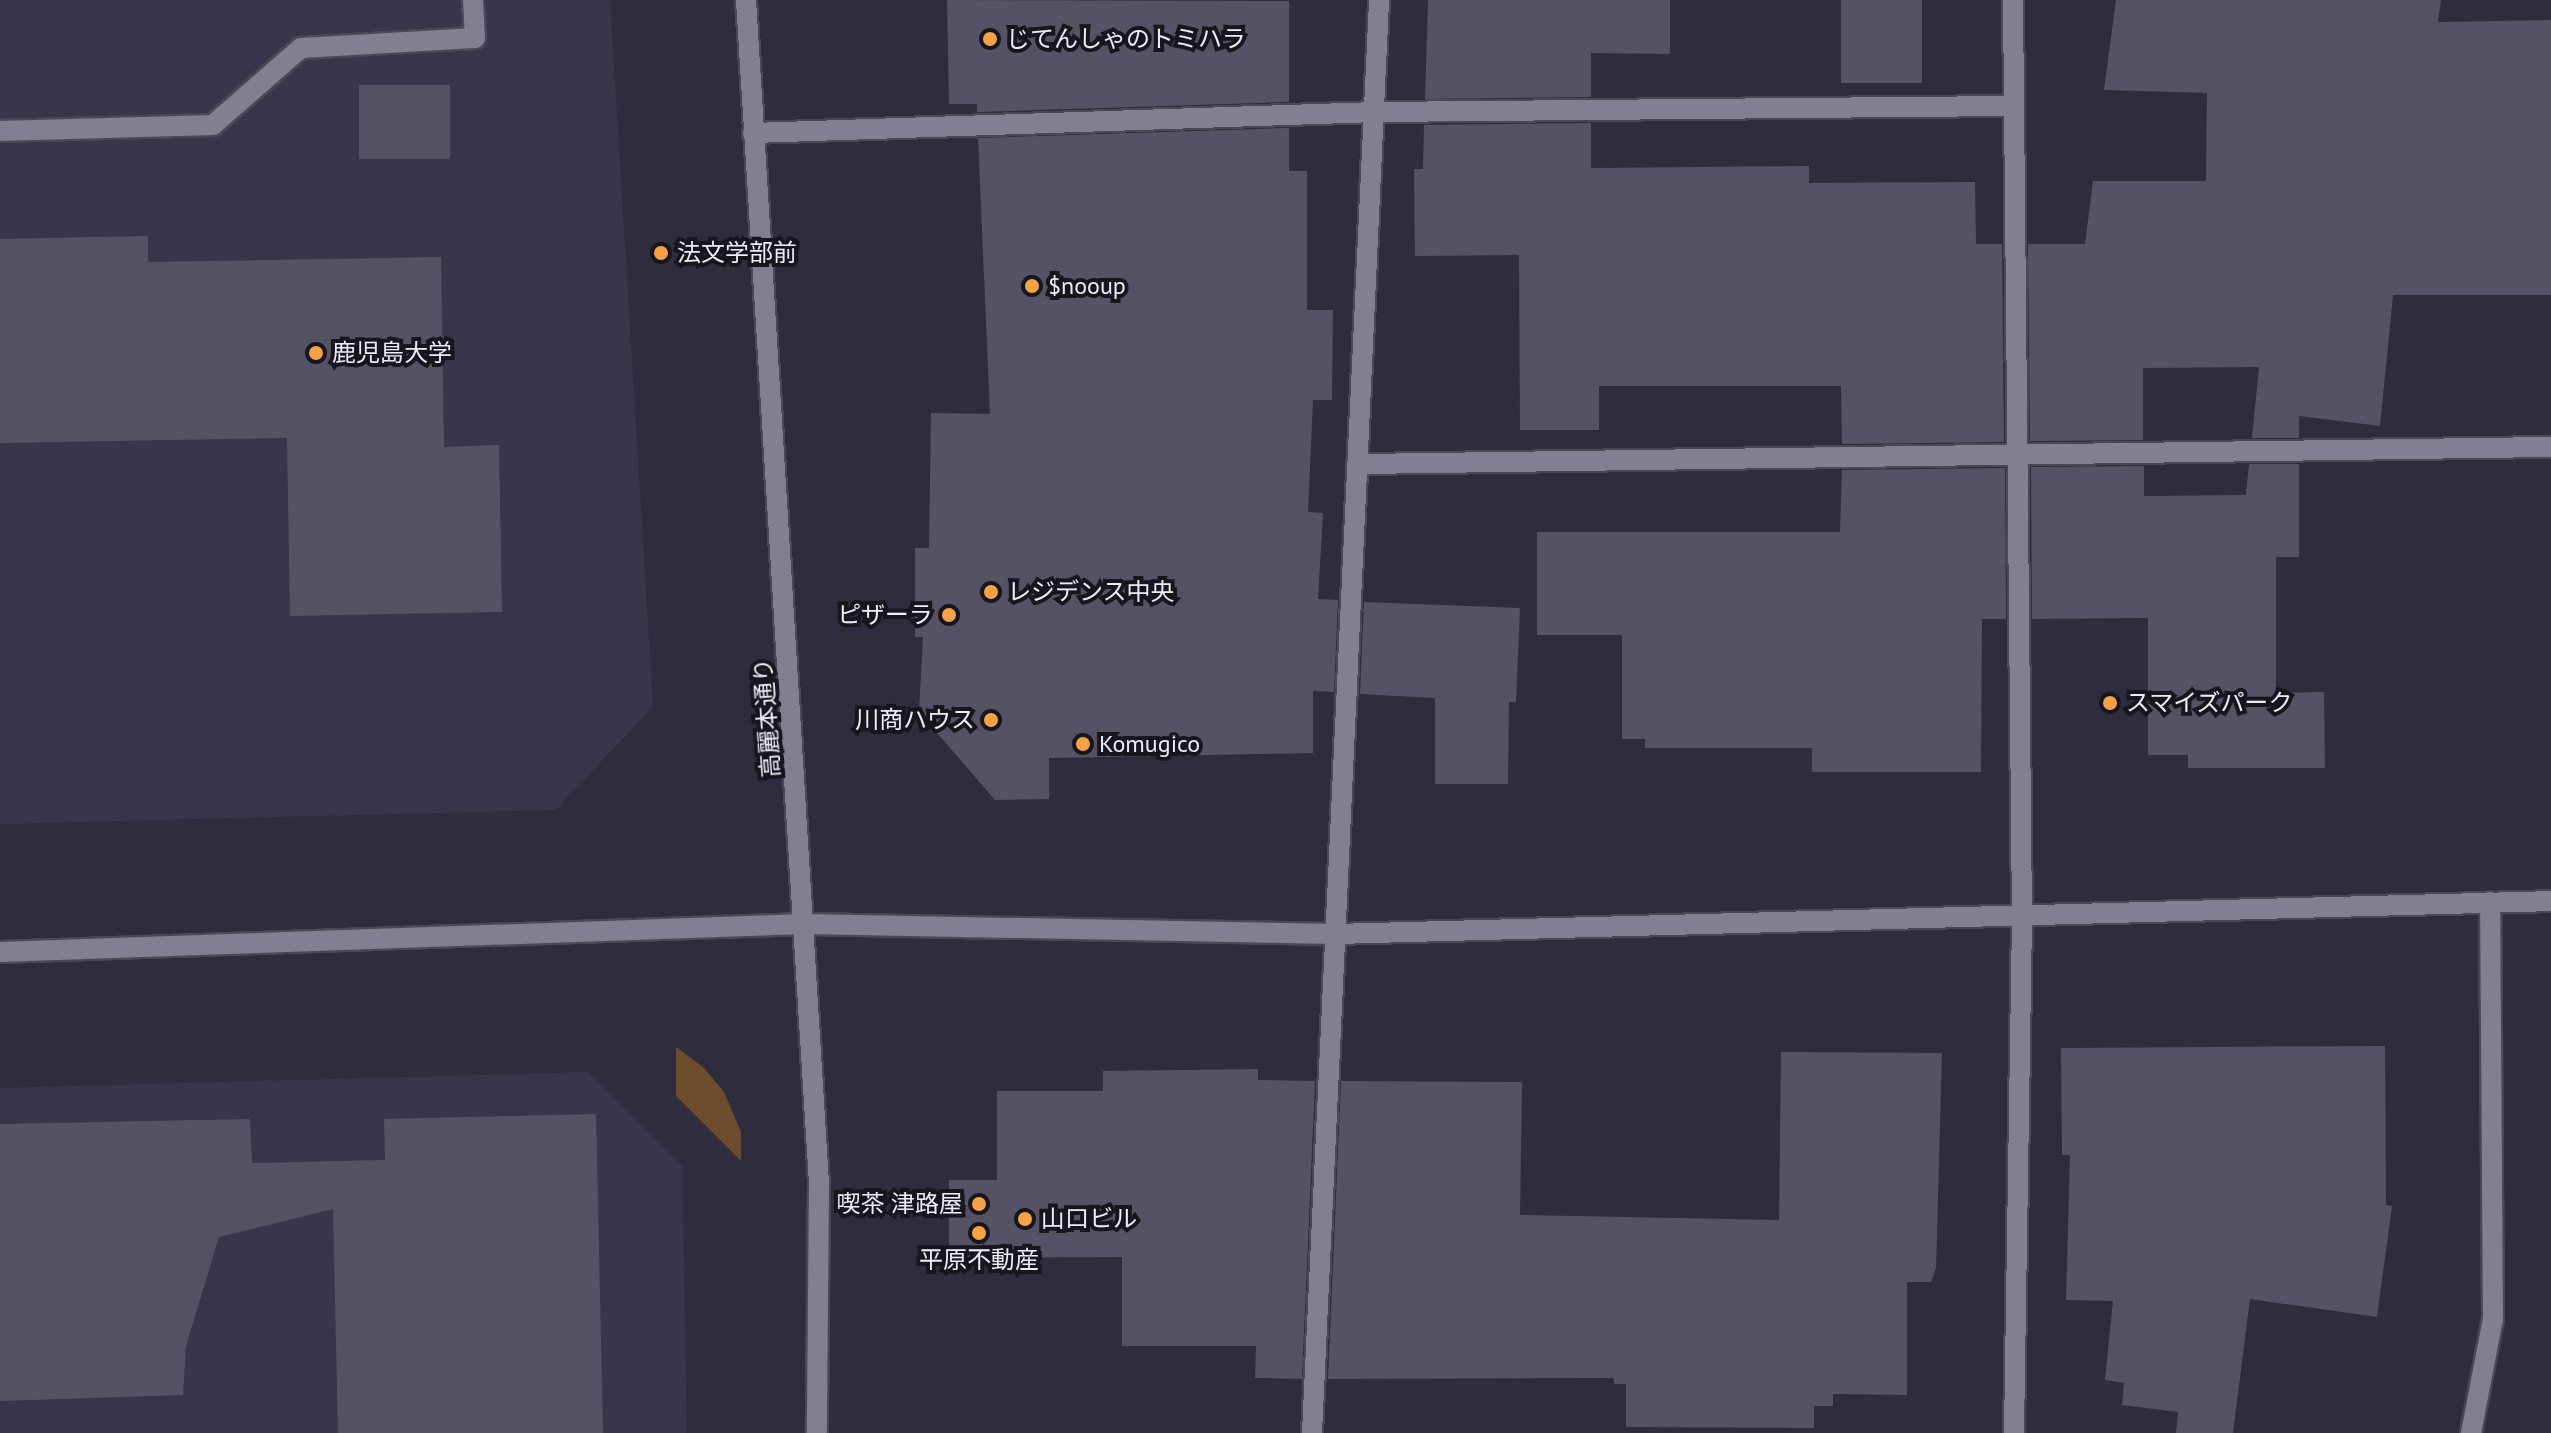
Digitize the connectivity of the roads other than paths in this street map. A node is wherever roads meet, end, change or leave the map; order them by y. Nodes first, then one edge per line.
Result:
1 (473, 0) edge
2 (746, 0) edge
3 (1379, 0) edge
4 (2013, 0) edge
5 (2014, 106) junction
6 (1375, 112) junction
7 (0, 131) edge
8 (753, 133) junction
9 (2551, 447) edge
10 (2021, 458) junction
11 (1361, 464) junction
12 (2551, 901) edge
13 (2490, 902) junction
14 (2022, 916) junction
15 (805, 924) junction
16 (1335, 934) junction
17 (0, 952) edge
18 (817, 1433) edge
19 (1312, 1433) edge
20 (2014, 1433) edge
21 (2471, 1433) edge

1 - 7 street
2 - 8 street, 高麗本通り
3 - 6 street
4 - 5 street
5 - 6 street
5 - 10 street
6 - 8 street
6 - 11 street
8 - 15 street, 高麗本通り
9 - 10 street
10 - 11 street
10 - 14 street
11 - 16 street
12 - 13 street
13 - 14 street
13 - 21 street
14 - 16 street
14 - 20 street
15 - 16 street
15 - 17 street
15 - 18 street, 高麗本通り
16 - 19 street

